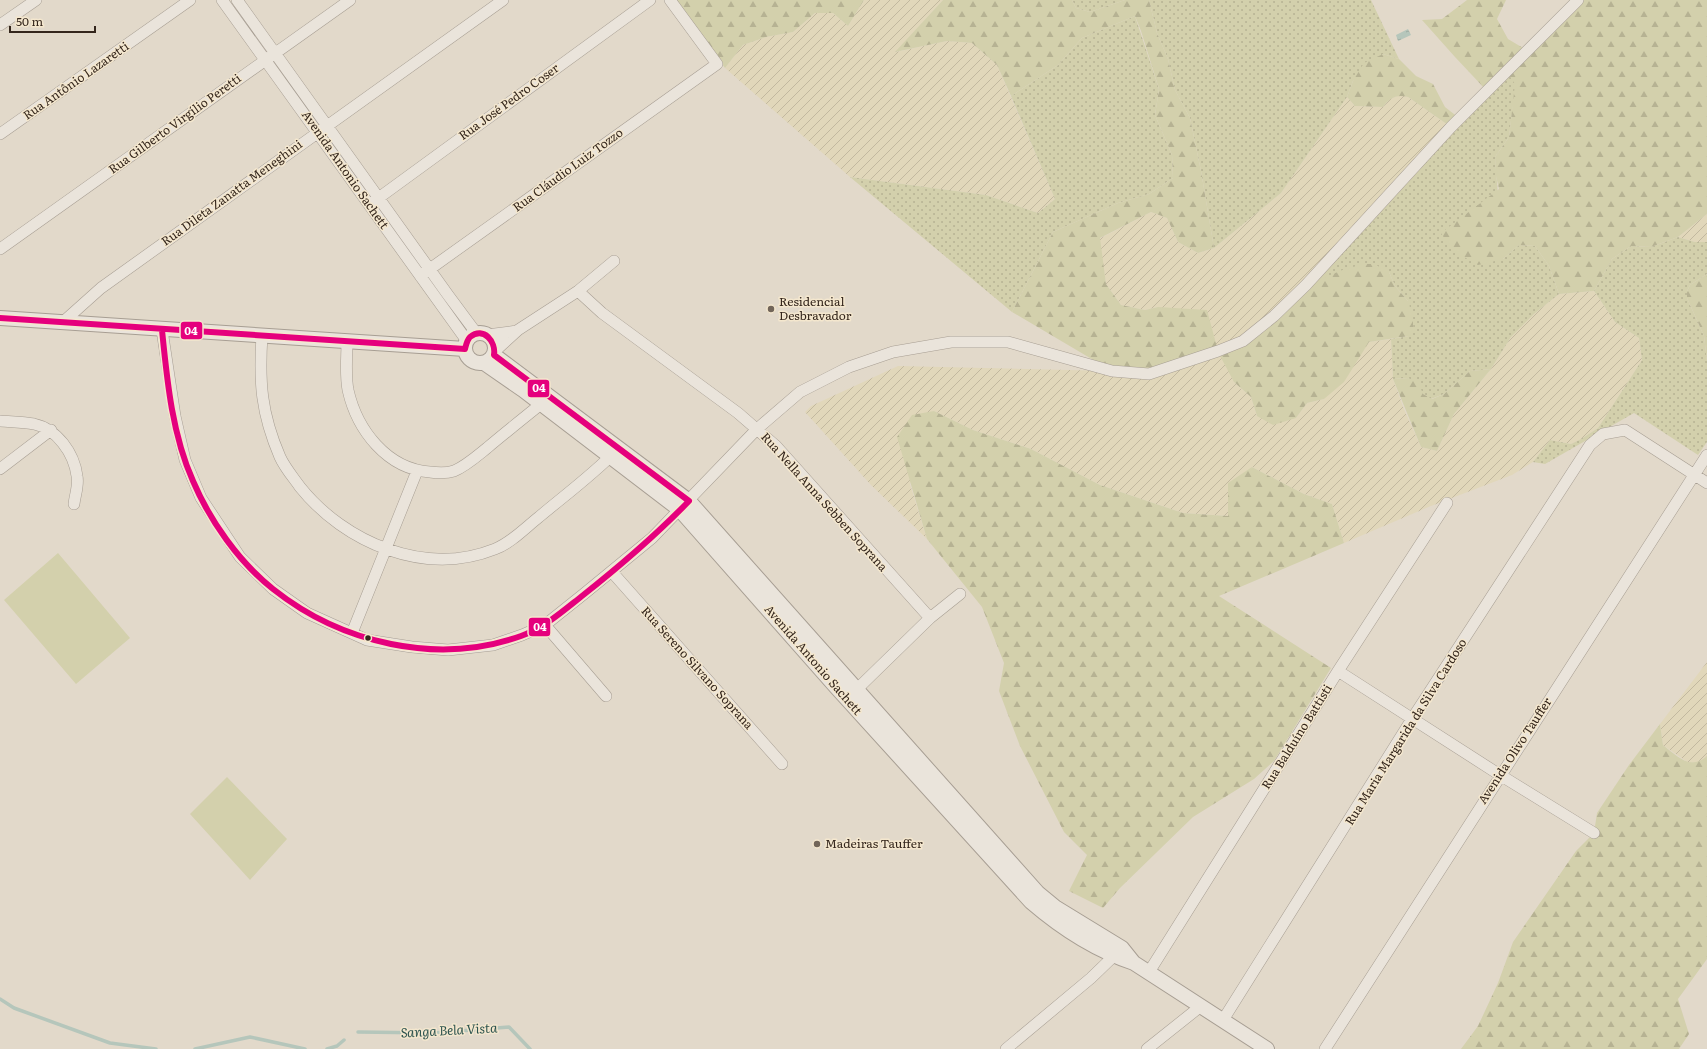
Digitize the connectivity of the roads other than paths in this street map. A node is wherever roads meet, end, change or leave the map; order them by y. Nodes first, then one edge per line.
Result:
1 (36, 0) edge
2 (190, 0) edge
3 (222, 0) edge
4 (237, 0) edge
5 (350, 0) edge
6 (503, 0) edge
7 (650, 0) edge
8 (670, 0) edge
9 (1578, 0) edge
10 (0, 25) edge
11 (276, 52) junction
12 (265, 60) junction
13 (327, 126) junction
14 (318, 132) junction
15 (0, 134) edge
16 (379, 198) junction
17 (370, 204) junction
18 (0, 249) edge
19 (614, 261) dead end
20 (430, 269) junction
21 (420, 276) junction
22 (578, 291) junction
23 (0, 318) edge
24 (62, 322) junction
25 (162, 330) junction
26 (518, 330) junction
27 (262, 335) junction
28 (474, 340) junction
29 (347, 341) junction
30 (491, 357) junction
31 (545, 400) junction
32 (0, 421) edge
33 (757, 429) junction
34 (50, 430) junction
35 (614, 453) junction
36 (1707, 455) edge
37 (0, 469) edge
38 (417, 471) junction
39 (1694, 474) junction
40 (1707, 483) edge
41 (1447, 503) dead end
42 (74, 504) dead end
43 (684, 506) junction
44 (386, 549) junction
45 (612, 572) junction
46 (960, 594) dead end
47 (930, 618) junction
48 (545, 625) junction
49 (352, 633) junction
50 (1338, 671) junction
51 (852, 694) junction
52 (606, 696) dead end
53 (1412, 719) junction
54 (782, 764) dead end
55 (1500, 775) junction
56 (1594, 833) dead end
57 (1118, 953) junction
58 (1149, 972) junction
59 (1201, 1006) junction
60 (1223, 1020) junction
61 (1006, 1049) edge
62 (1147, 1049) edge
63 (1267, 1049) edge
64 (1325, 1049) edge

1 - 10 street
2 - 15 street, Rua Antônio Lazaretti
3 - 12 street, Avenida Antonio Sachett
4 - 11 street, Avenida Antonio Sachett
5 - 11 street, Rua Gilberto Virgílio Peretti
6 - 13 street, Rua Dileta Zanatta Meneghini
7 - 16 street, Rua José Pedro Coser
8 - 20 street, Rua Cláudio Luiz Tozzo
9 - 33 street
11 - 12 street, Rua Gilberto Virgílio Peretti
11 - 13 street, Avenida Antonio Sachett
12 - 14 street, Avenida Antonio Sachett
12 - 18 street, Rua Gilberto Virgílio Peretti
13 - 14 street, Rua Dileta Zanatta Meneghini
13 - 16 street, Avenida Antonio Sachett
14 - 17 street, Avenida Antonio Sachett
14 - 24 street, Rua Dileta Zanatta Meneghini
16 - 17 street, Rua José Pedro Coser
16 - 20 street, Avenida Antonio Sachett
17 - 21 street, Avenida Antonio Sachett
19 - 22 street
20 - 21 street, Rua Cláudio Luiz Tozzo
20 - 28 street, Avenida Antonio Sachett
21 - 28 street, Avenida Antonio Sachett
22 - 26 street
22 - 33 street, Rua Nella Anna Sebben Soprana
23 - 24 street
24 - 25 street
25 - 27 street
25 - 49 street
26 - 28 street
26 - 30 street
27 - 29 street
27 - 44 street
28 - 29 street
28 - 30 street
28 - 30 street, Avenida Antonio Sachett
29 - 38 street
30 - 31 street, Avenida Antonio Sachett
31 - 35 street, Avenida Antonio Sachett
31 - 38 street
32 - 34 street
33 - 43 street
33 - 47 street, Rua Nella Anna Sebben Soprana
34 - 37 street
34 - 42 street
35 - 43 street, Avenida Antonio Sachett
35 - 44 street
36 - 39 street, Avenida Olivo Tauffer
38 - 44 street
39 - 40 street
39 - 53 street, Rua Maria Margarida da Silva Cardoso
39 - 55 street, Avenida Olivo Tauffer
41 - 50 street, Rua Balduíno Battisti
43 - 45 street
43 - 51 street, Avenida Antonio Sachett
44 - 49 street
45 - 48 street
45 - 54 street, Rua Sereno Silvano Soprana
46 - 47 street
47 - 51 street
48 - 49 street
48 - 52 street
50 - 53 street
50 - 58 street, Rua Balduíno Battisti
51 - 57 street, Avenida Antonio Sachett
53 - 55 street
53 - 60 street, Rua Maria Margarida da Silva Cardoso
55 - 56 street
55 - 64 street, Avenida Olivo Tauffer
57 - 58 street, Avenida Antonio Sachett
57 - 61 street
58 - 59 street, Avenida Antonio Sachett
59 - 60 street, Avenida Antonio Sachett
59 - 62 street
60 - 63 street, Avenida Antonio Sachett

